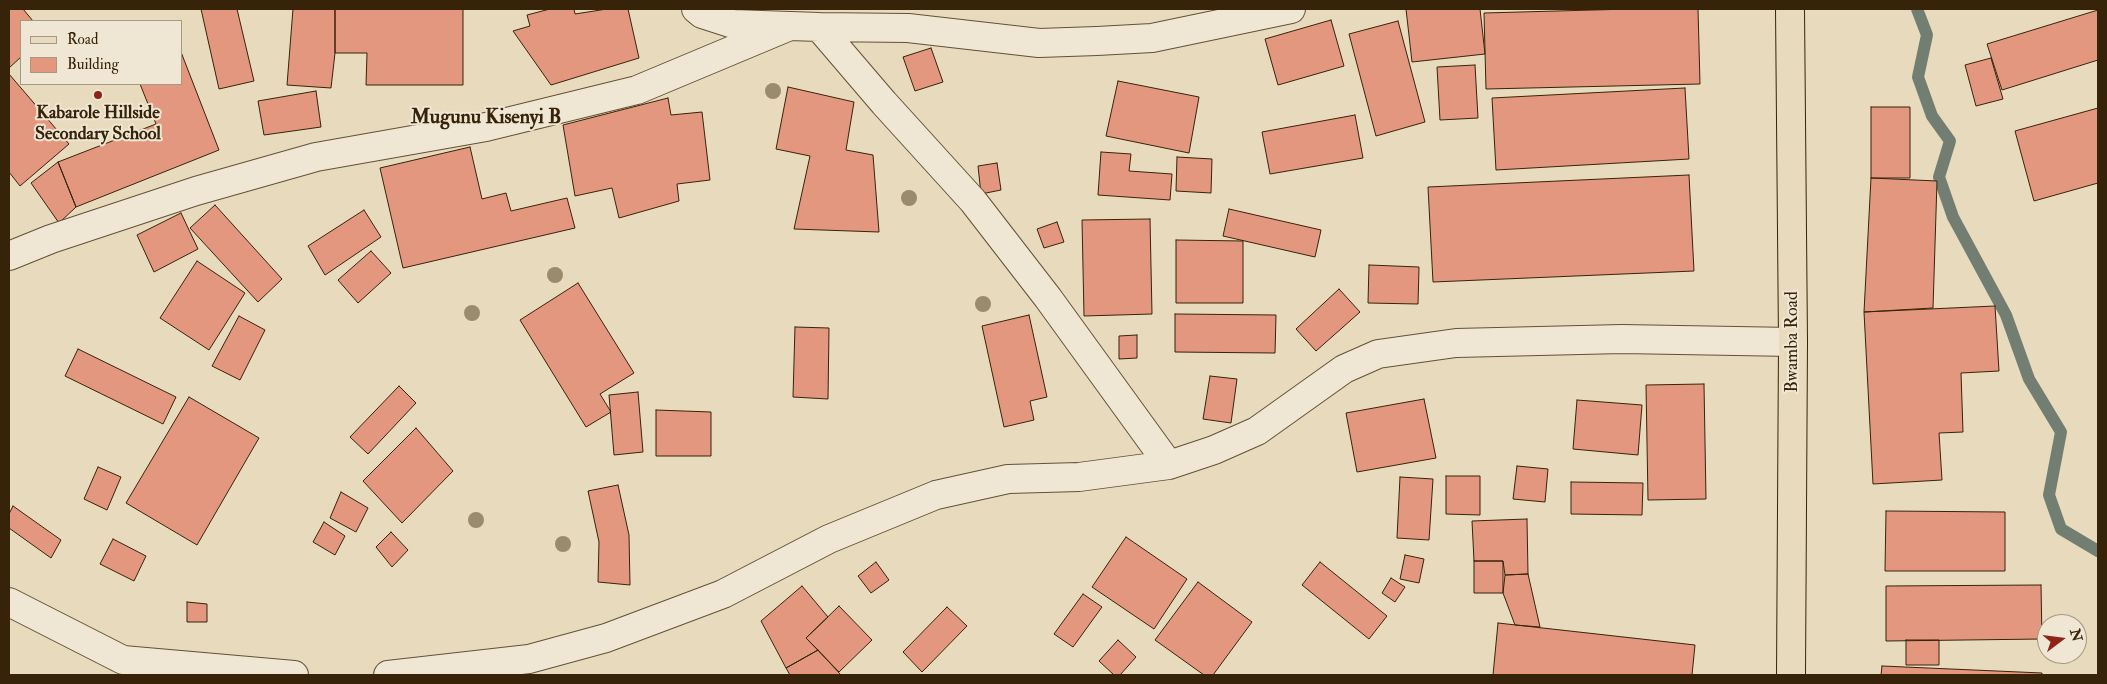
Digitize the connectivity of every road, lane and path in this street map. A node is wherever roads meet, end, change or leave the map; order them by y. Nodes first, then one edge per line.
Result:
1 (696, 9) edge
2 (1291, 9) edge
3 (1790, 9) edge
4 (790, 26) junction
5 (819, 27) junction
6 (9, 256) edge
7 (1793, 342) junction
8 (1169, 465) junction
9 (9, 602) edge
10 (122, 668) edge
11 (294, 675) edge
12 (388, 675) edge
13 (1791, 675) edge

1 - 4 street
2 - 5 street
3 - 7 main road, Bwamba Road
4 - 5 street
4 - 6 street
5 - 8 street
7 - 8 street
7 - 13 main road, Bwamba Road
8 - 12 street
9 - 10 street
10 - 11 street

